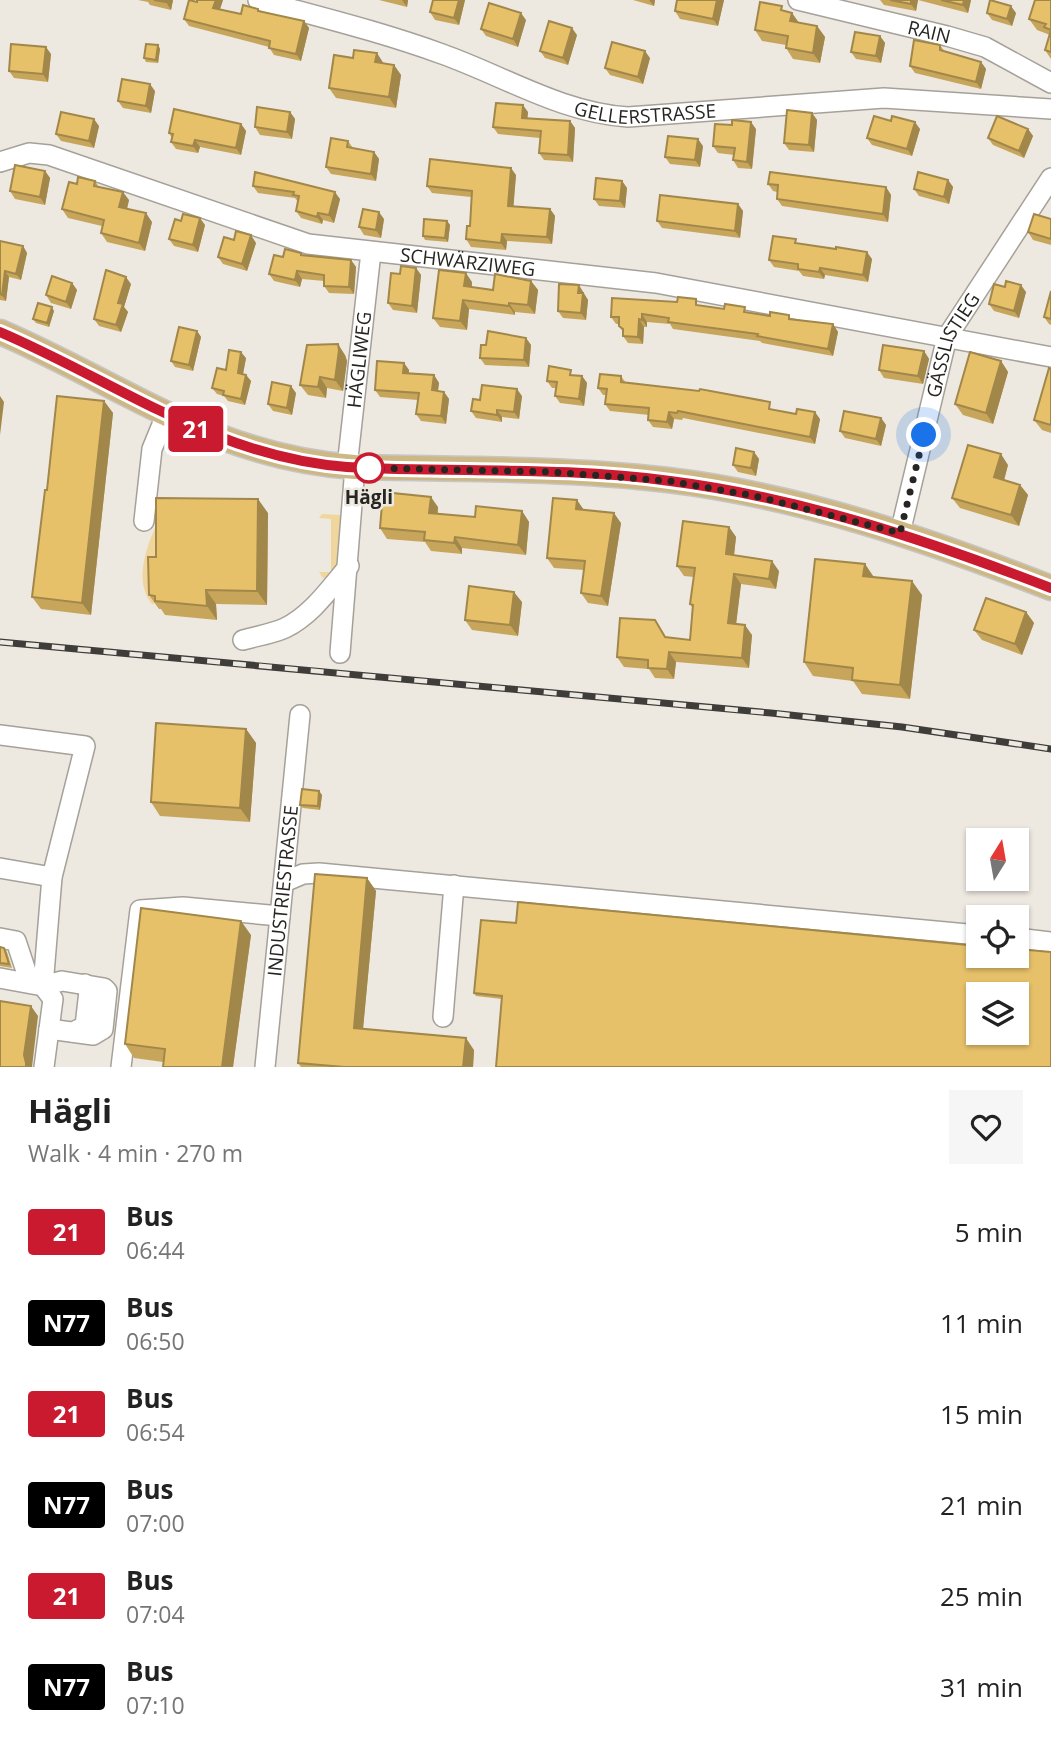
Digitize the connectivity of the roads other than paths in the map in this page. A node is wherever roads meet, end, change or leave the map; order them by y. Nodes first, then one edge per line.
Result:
1 (258, 0) edge
2 (798, 0) edge
3 (1051, 83) edge
4 (1051, 110) edge
5 (0, 162) edge
6 (1051, 178) edge
7 (1042, 208) edge
8 (371, 252) junction
9 (0, 332) edge
10 (947, 337) junction
11 (1051, 357) edge
12 (166, 415) junction
13 (351, 467) junction
14 (144, 521) dead end
15 (900, 533) junction
16 (349, 566) junction
17 (1051, 588) edge
18 (243, 640) dead end
19 (340, 653) dead end
20 (300, 715) dead end
21 (0, 735) edge
22 (0, 868) edge
23 (52, 877) junction
24 (285, 882) junction
25 (454, 885) junction
26 (280, 916) junction
27 (966, 934) edge
28 (2, 939) edge
29 (1029, 940) edge
30 (1051, 942) edge
31 (16, 979) edge
32 (443, 1017) dead end
33 (49, 1029) junction
34 (44, 1067) edge
35 (121, 1067) edge
36 (265, 1067) edge

1 - 4 street, GELLERSTRASSE
2 - 3 street, RAIN
5 - 8 street, SCHWÄRZIWEG
6 - 7 street, GÄSSLISTIEG
7 - 10 street, GÄSSLISTIEG
8 - 10 street, SCHWÄRZIWEG
8 - 13 street, HÄGLIWEG
9 - 12 main road
10 - 11 street, SCHWÄRZIWEG
10 - 15 street, GÄSSLISTIEG
12 - 13 main road
12 - 14 street
13 - 15 main road
13 - 16 street, HÄGLIWEG
15 - 17 main road
16 - 18 street
16 - 19 street, HÄGLIWEG
20 - 24 street, INDUSTRIESTRASSE
21 - 23 street
22 - 23 street
23 - 31 street
24 - 25 street
24 - 26 street, INDUSTRIESTRASSE
25 - 27 street
25 - 32 street
26 - 35 street
26 - 36 street, INDUSTRIESTRASSE
28 - 31 street
29 - 30 street
31 - 33 street
31 - 33 street
33 - 34 street

